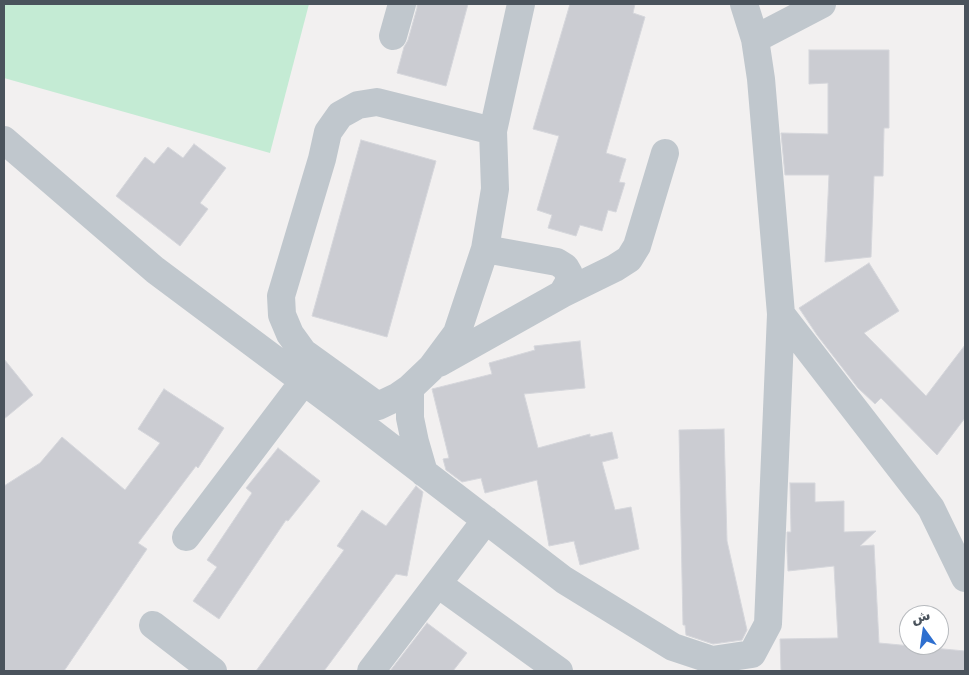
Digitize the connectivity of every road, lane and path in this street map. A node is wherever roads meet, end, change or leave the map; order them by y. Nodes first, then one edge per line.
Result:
1 (402, 4) edge
2 (521, 4) edge
3 (744, 4) edge
4 (822, 4) edge
5 (393, 36) dead end
6 (755, 39) junction
7 (493, 131) junction
8 (4, 140) edge
9 (665, 153) dead end
10 (485, 249) junction
11 (562, 294) junction
12 (781, 314) junction
13 (431, 368) junction
14 (304, 381) junction
15 (410, 388) junction
16 (378, 406) junction
17 (341, 409) junction
18 (424, 473) junction
19 (486, 520) junction
20 (186, 537) dead end
21 (965, 578) edge
22 (438, 584) junction
23 (153, 625) dead end
24 (213, 671) edge
25 (371, 671) edge
26 (559, 671) edge

1 - 5 street
2 - 7 street
3 - 6 street
4 - 6 street
6 - 12 street
7 - 10 street
7 - 16 street
8 - 14 street
9 - 11 street
10 - 11 street
10 - 13 street
11 - 13 street
12 - 19 street
12 - 21 street
13 - 15 street
14 - 17 street
14 - 20 street
15 - 16 street
15 - 18 street
16 - 17 street
17 - 18 street
18 - 19 street
19 - 22 street
22 - 25 street
22 - 26 street
23 - 24 street

